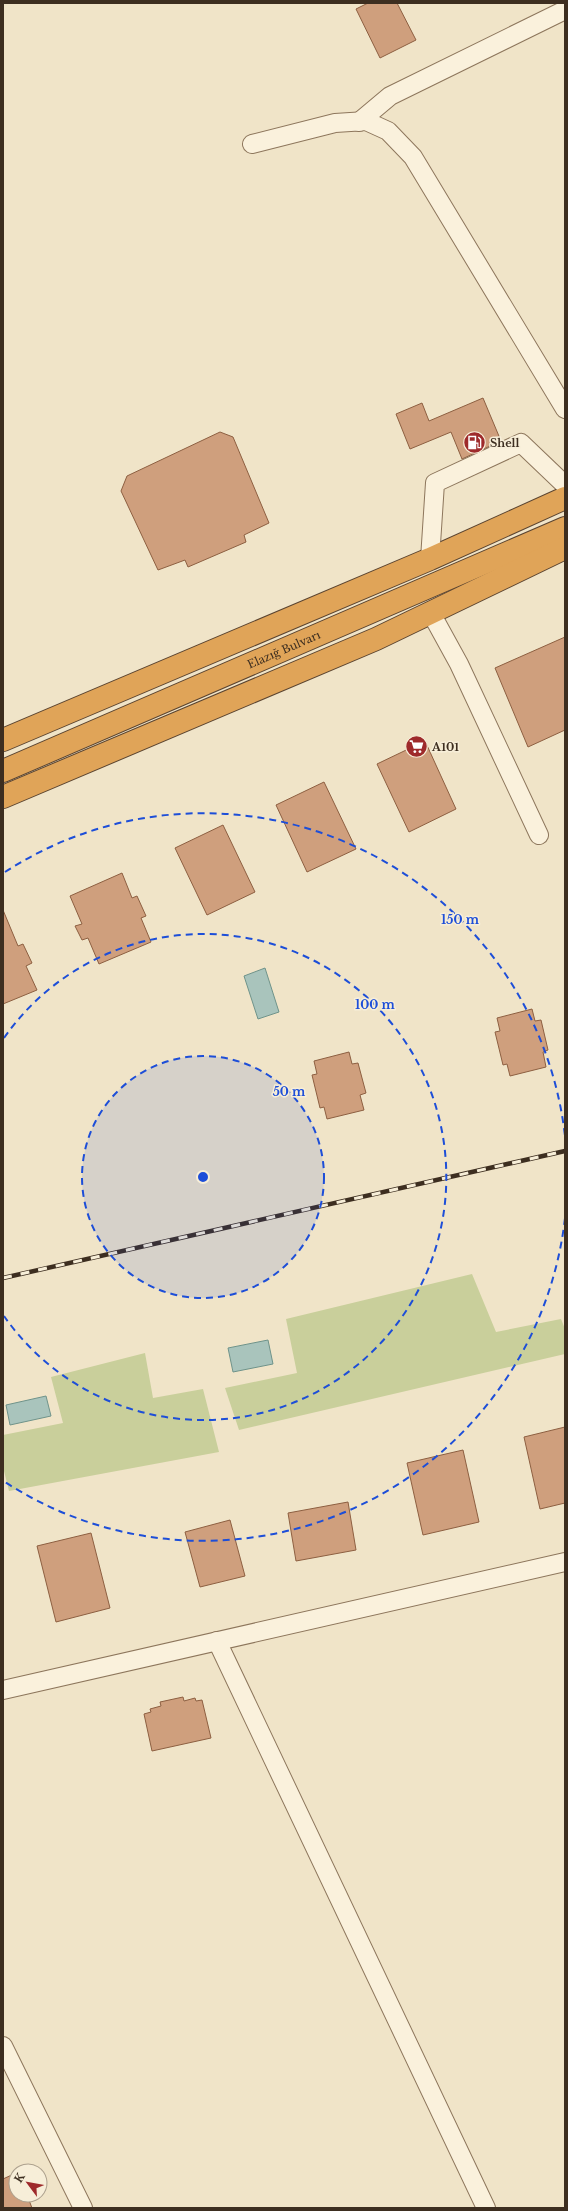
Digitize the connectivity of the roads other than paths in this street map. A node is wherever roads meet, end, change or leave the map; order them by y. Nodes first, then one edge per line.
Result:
1 (565, 10) edge
2 (359, 122) junction
3 (252, 144) dead end
4 (565, 409) edge
5 (565, 485) edge
6 (565, 498) edge
7 (565, 528) edge
8 (565, 548) edge
9 (430, 559) junction
10 (431, 613) junction
11 (46, 721) junction
12 (3, 734) edge
13 (3, 740) edge
14 (3, 771) edge
15 (3, 798) edge
16 (539, 835) dead end
17 (565, 1562) edge
18 (217, 1642) junction
19 (3, 1690) edge
20 (3, 2046) edge
21 (83, 2208) edge
22 (486, 2208) edge

1 - 2 street
2 - 3 street
2 - 4 street
5 - 9 street
6 - 9 highway
7 - 14 highway, Elazığ Bulvarı
8 - 10 highway
9 - 11 highway
10 - 15 highway
10 - 16 street
11 - 12 highway
11 - 13 highway
17 - 18 street
18 - 19 street
18 - 22 street
20 - 21 street

